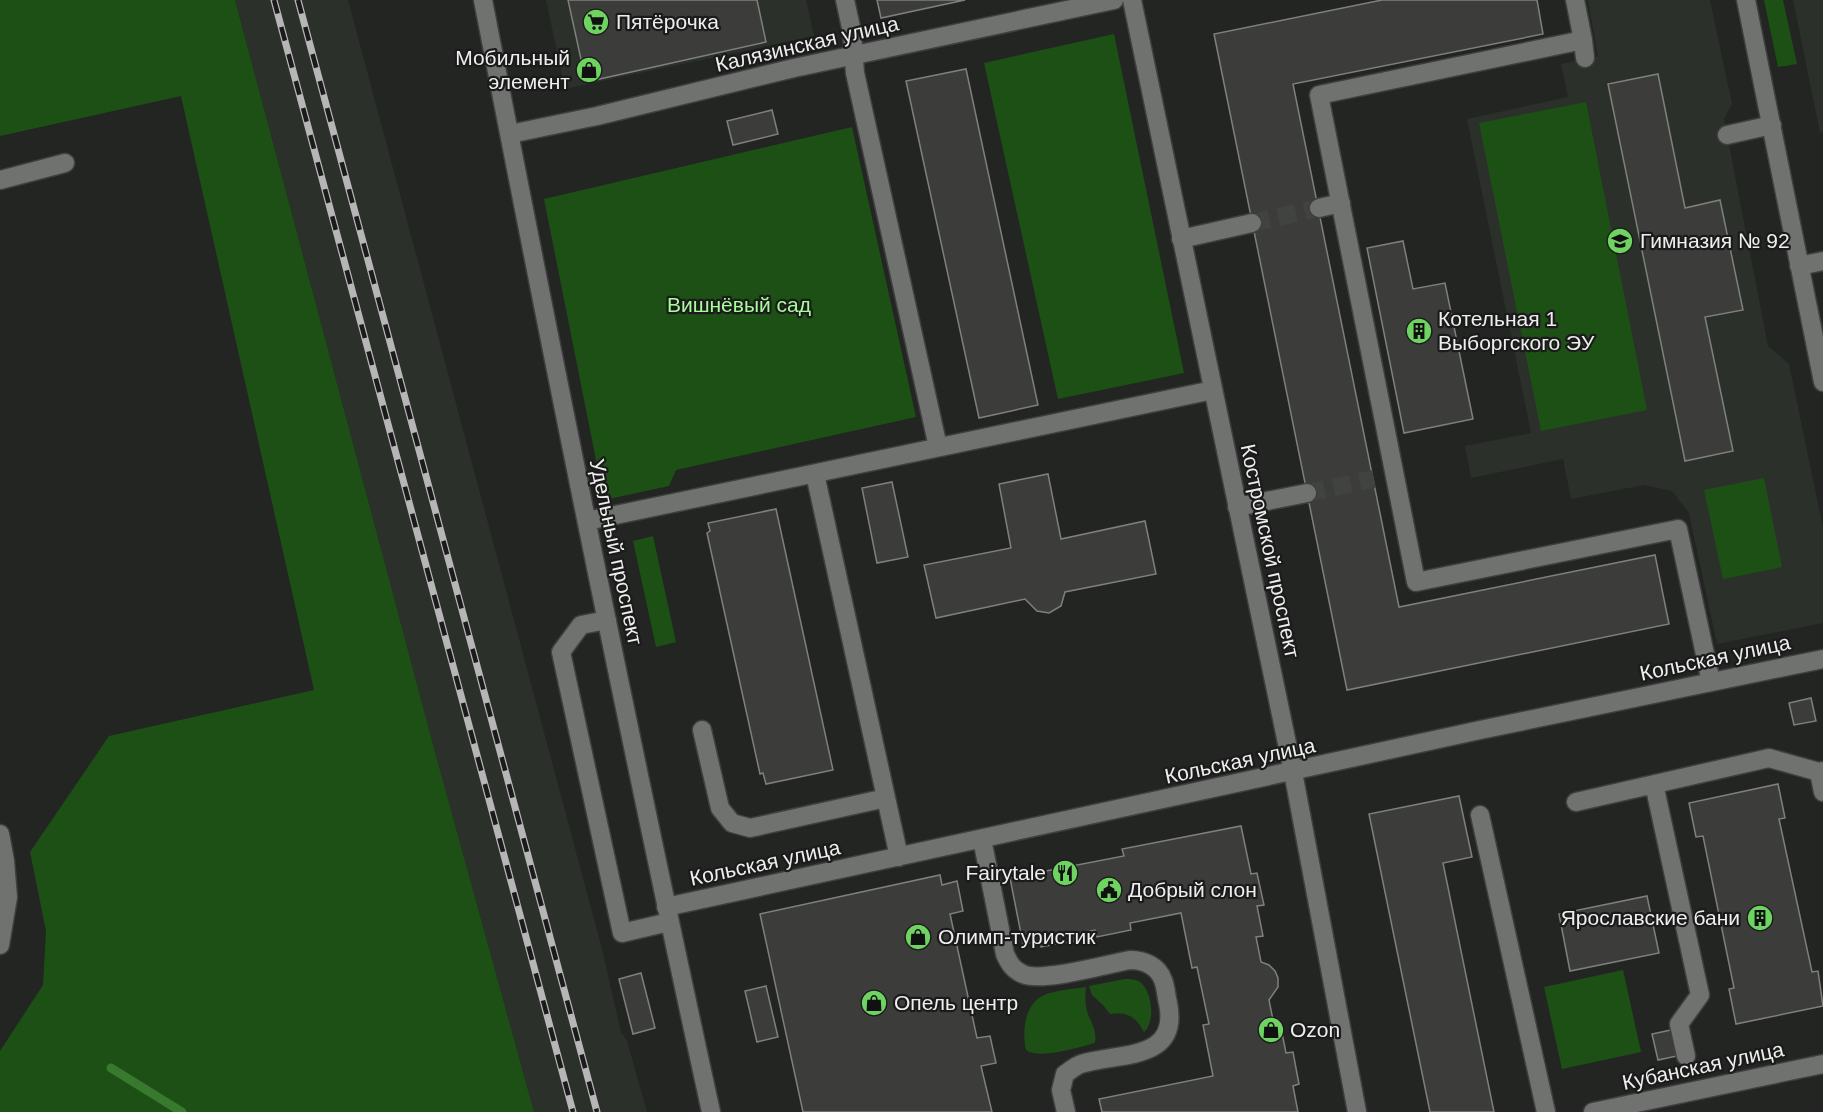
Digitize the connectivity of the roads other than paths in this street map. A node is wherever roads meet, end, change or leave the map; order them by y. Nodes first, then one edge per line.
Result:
1 (483, 0) edge
2 (846, 0) edge
3 (1114, 0) edge
4 (1132, 0) edge
5 (1575, 0) edge
6 (1746, 0) edge
7 (1583, 40) junction
8 (854, 55) junction
9 (1585, 58) dead end
10 (1772, 125) junction
11 (510, 134) junction
12 (1727, 135) dead end
13 (65, 163) dead end
14 (0, 180) edge
15 (1341, 203) junction
16 (1318, 208) tunnel mouth
17 (1252, 223) tunnel mouth
18 (1181, 239) junction
19 (1823, 261) edge
20 (1799, 266) junction
21 (1823, 382) edge
22 (1213, 390) junction
23 (938, 447) junction
24 (815, 474) junction
25 (1307, 493) tunnel mouth
26 (1238, 507) junction
27 (586, 521) junction
28 (607, 620) junction
29 (1823, 659) edge
30 (1711, 682) junction
31 (702, 730) dead end
32 (1293, 772) junction
33 (1821, 772) edge
34 (1654, 784) junction
35 (1823, 792) edge
36 (886, 798) junction
37 (1576, 802) dead end
38 (1480, 815) dead end
39 (0, 834) edge
40 (982, 839) junction
41 (899, 857) junction
42 (668, 915) junction
43 (0, 945) edge
44 (1686, 1056) dead end
45 (1823, 1064) edge
46 (711, 1112) edge
47 (1066, 1112) edge
48 (1357, 1112) edge
49 (1546, 1112) edge
50 (1593, 1112) edge

1 - 11 street, Удельный проспект
2 - 8 street
3 - 8 street, Калязинская улица
4 - 18 street, Костромской проспект
5 - 7 street
6 - 10 street
7 - 9 street
7 - 15 street
8 - 11 street, Калязинская улица
8 - 23 street
10 - 12 street
10 - 20 street
11 - 27 street, Удельный проспект
13 - 14 street
15 - 16 street
15 - 30 street
17 - 18 street
18 - 22 street, Костромской проспект
19 - 20 street
20 - 21 street
22 - 23 street
22 - 26 street, Костромской проспект
23 - 24 street
24 - 27 street
24 - 36 street
25 - 26 street
26 - 32 street, Костромской проспект
27 - 28 street, Удельный проспект
28 - 42 street, Удельный проспект
28 - 42 street, Кольская улица
29 - 30 street, Кольская улица
30 - 32 street, Кольская улица
31 - 36 street
32 - 40 street, Кольская улица
32 - 48 street, Костромской проспект
33 - 34 street
33 - 35 street
34 - 37 street
34 - 44 street
36 - 41 street
38 - 49 street
39 - 43 street
40 - 41 street, Кольская улица
40 - 47 street
41 - 42 street, Кольская улица
42 - 46 street, Удельный проспект
45 - 50 street, Кубанская улица

